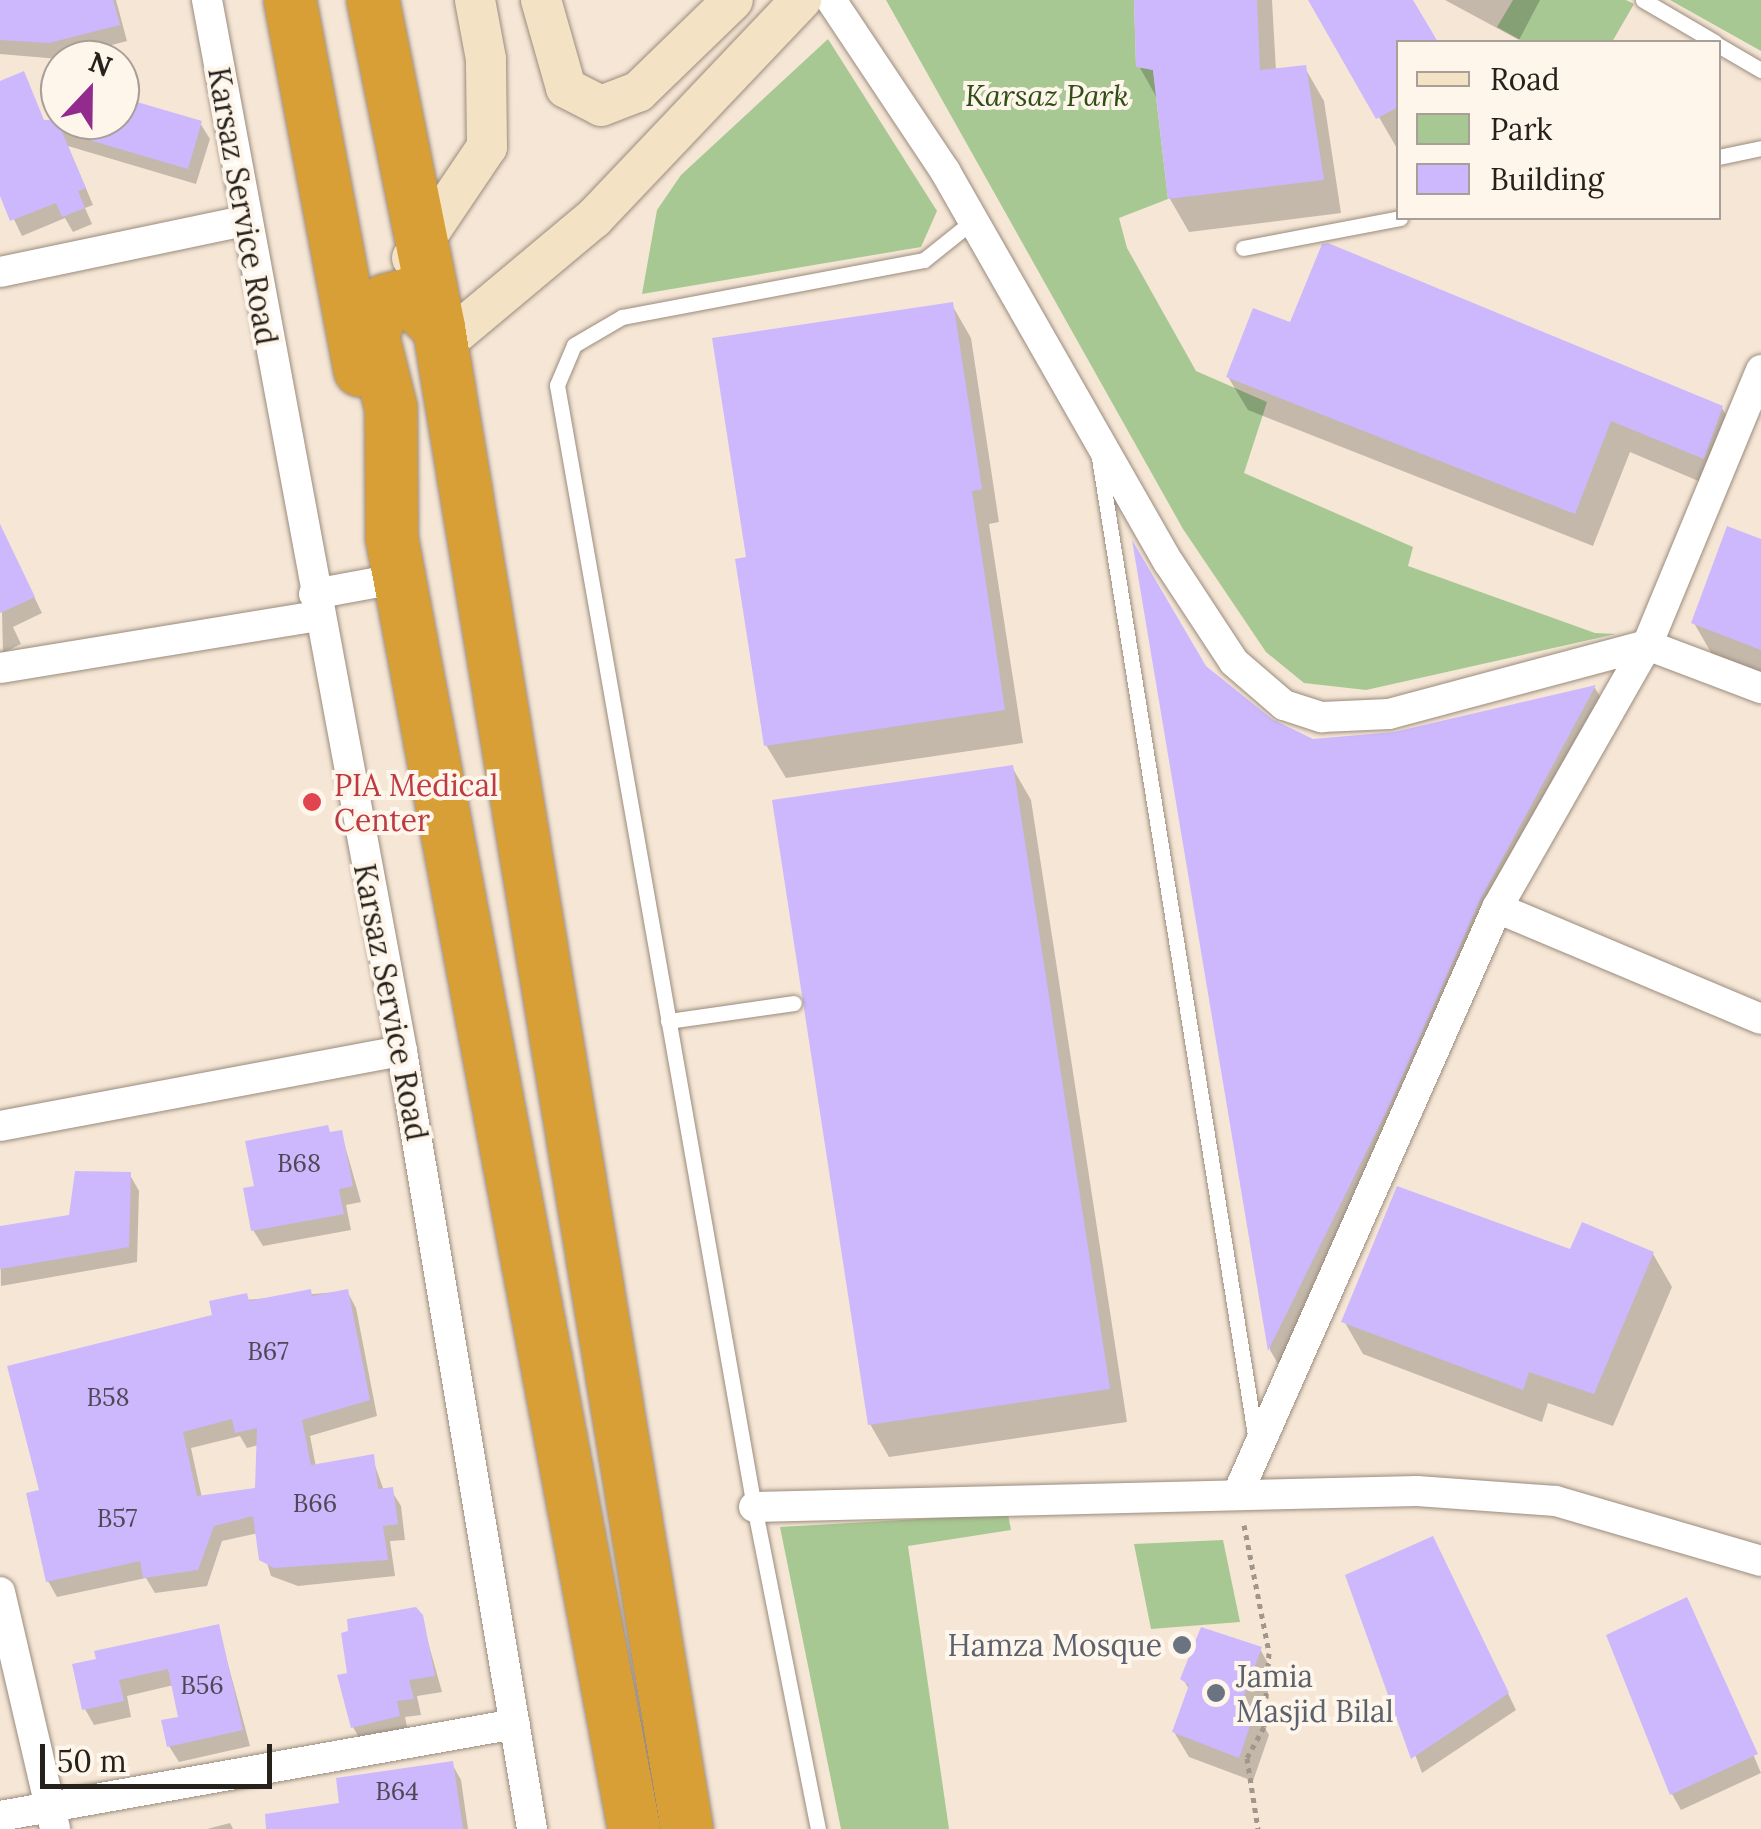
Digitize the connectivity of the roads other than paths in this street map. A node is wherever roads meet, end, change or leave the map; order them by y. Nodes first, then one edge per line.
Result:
1 (207, 0) edge
2 (290, 0) edge
3 (373, 0) edge
4 (474, 0) edge
5 (541, 0) edge
6 (733, 0) edge
7 (1644, 0) edge
8 (804, 2) edge
9 (1710, 40) edge
10 (1721, 46) edge
11 (1761, 70) edge
12 (1761, 148) edge
13 (1721, 155) edge
14 (1396, 219) edge
15 (974, 220) junction
16 (244, 221) junction
17 (422, 243) junction
18 (1244, 248) dead end
19 (0, 272) edge
20 (386, 300) junction
21 (441, 337) junction
22 (1761, 370) edge
23 (1093, 424) junction
24 (396, 558) junction
25 (316, 605) junction
26 (1647, 645) junction
27 (0, 668) edge
28 (1761, 688) edge
29 (1497, 908) junction
30 (794, 1002) dead end
31 (1761, 1019) edge
32 (668, 1021) junction
33 (402, 1051) junction
34 (0, 1126) edge
35 (1258, 1449) junction
36 (1238, 1493) junction
37 (754, 1507) junction
38 (1761, 1561) edge
39 (0, 1592) edge
40 (590, 1619) junction
41 (663, 1665) junction
42 (514, 1724) junction
43 (0, 1816) edge
44 (53, 1818) edge
45 (532, 1829) edge
46 (610, 1829) edge
47 (634, 1829) edge
48 (688, 1829) edge
49 (704, 1829) edge
50 (818, 1829) edge

1 - 16 street, Karsaz Service Road
2 - 24 highway
3 - 17 highway
4 - 17 street
5 - 6 street
7 - 9 lane
8 - 15 street
8 - 21 street
10 - 11 lane
12 - 13 lane
14 - 18 lane
15 - 23 street
15 - 32 lane
16 - 19 street
16 - 25 street, Karsaz Service Road
17 - 20 street
17 - 21 highway
20 - 21 highway
20 - 24 highway
21 - 41 highway
22 - 26 street
23 - 26 street
23 - 35 lane
24 - 25 street
24 - 40 highway
25 - 27 street
25 - 33 street, Karsaz Service Road
26 - 28 street
26 - 29 street
29 - 31 street
29 - 35 street
30 - 32 lane
32 - 37 lane
33 - 34 street
33 - 42 street, Karsaz Service Road
35 - 36 street
36 - 37 street
36 - 38 street
37 - 50 lane
39 - 44 street
40 - 46 highway
40 - 47 highway
41 - 48 highway
41 - 49 highway
42 - 44 street
42 - 45 street, Karsaz Service Road
43 - 44 street

